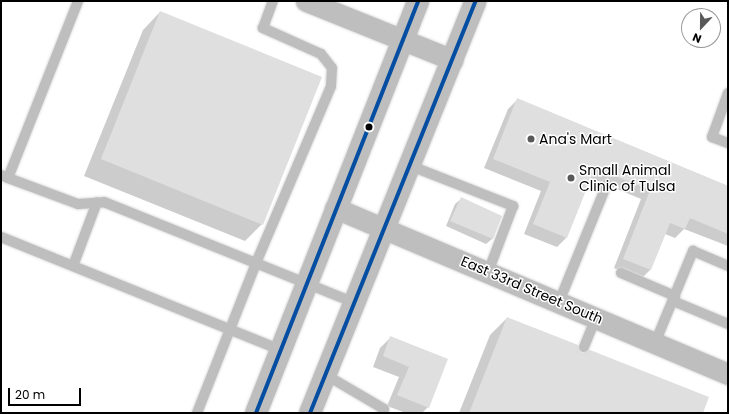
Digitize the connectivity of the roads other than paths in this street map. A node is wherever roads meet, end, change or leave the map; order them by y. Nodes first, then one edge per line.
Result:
1 (78, 1) edge
2 (274, 1) edge
3 (306, 1) edge
4 (418, 1) edge
5 (476, 1) edge
6 (330, 5) edge
7 (402, 39) junction
8 (453, 60) junction
9 (728, 93) edge
10 (728, 143) edge
11 (411, 166) junction
12 (4, 177) edge
13 (607, 184) dead end
14 (97, 202) junction
15 (335, 208) junction
16 (386, 229) junction
17 (1, 237) edge
18 (256, 263) junction
19 (73, 266) junction
20 (728, 266) edge
21 (488, 272) junction
22 (621, 273) dead end
23 (306, 283) junction
24 (674, 298) junction
25 (559, 302) junction
26 (355, 303) junction
27 (596, 318) junction
28 (728, 324) edge
29 (230, 330) junction
30 (655, 343) junction
31 (584, 347) dead end
32 (280, 350) junction
33 (326, 374) junction
34 (728, 374) edge
35 (387, 412) edge
36 (197, 413) edge
37 (256, 413) edge
38 (310, 413) edge

1 - 12 lane
2 - 18 lane
3 - 6 street
4 - 7 main road
5 - 8 main road
6 - 7 street
7 - 8 street
7 - 15 main road
8 - 11 main road
9 - 10 lane
11 - 16 main road
11 - 21 lane
12 - 14 lane
13 - 25 lane
14 - 18 lane
14 - 19 lane
15 - 16 street, East 33rd Street South
15 - 23 main road
16 - 21 street, East 33rd Street South
16 - 26 main road
17 - 19 lane
18 - 23 lane
18 - 29 lane
19 - 29 lane
20 - 24 lane
21 - 25 street, East 33rd Street South
22 - 24 lane
23 - 26 lane
23 - 32 main road
24 - 28 lane
24 - 30 lane
25 - 27 street, East 33rd Street South
26 - 33 main road
27 - 30 street, East 33rd Street South
27 - 31 lane
29 - 32 lane
29 - 36 lane
30 - 34 street, East 33rd Street South
32 - 37 main road
33 - 35 lane
33 - 38 main road

